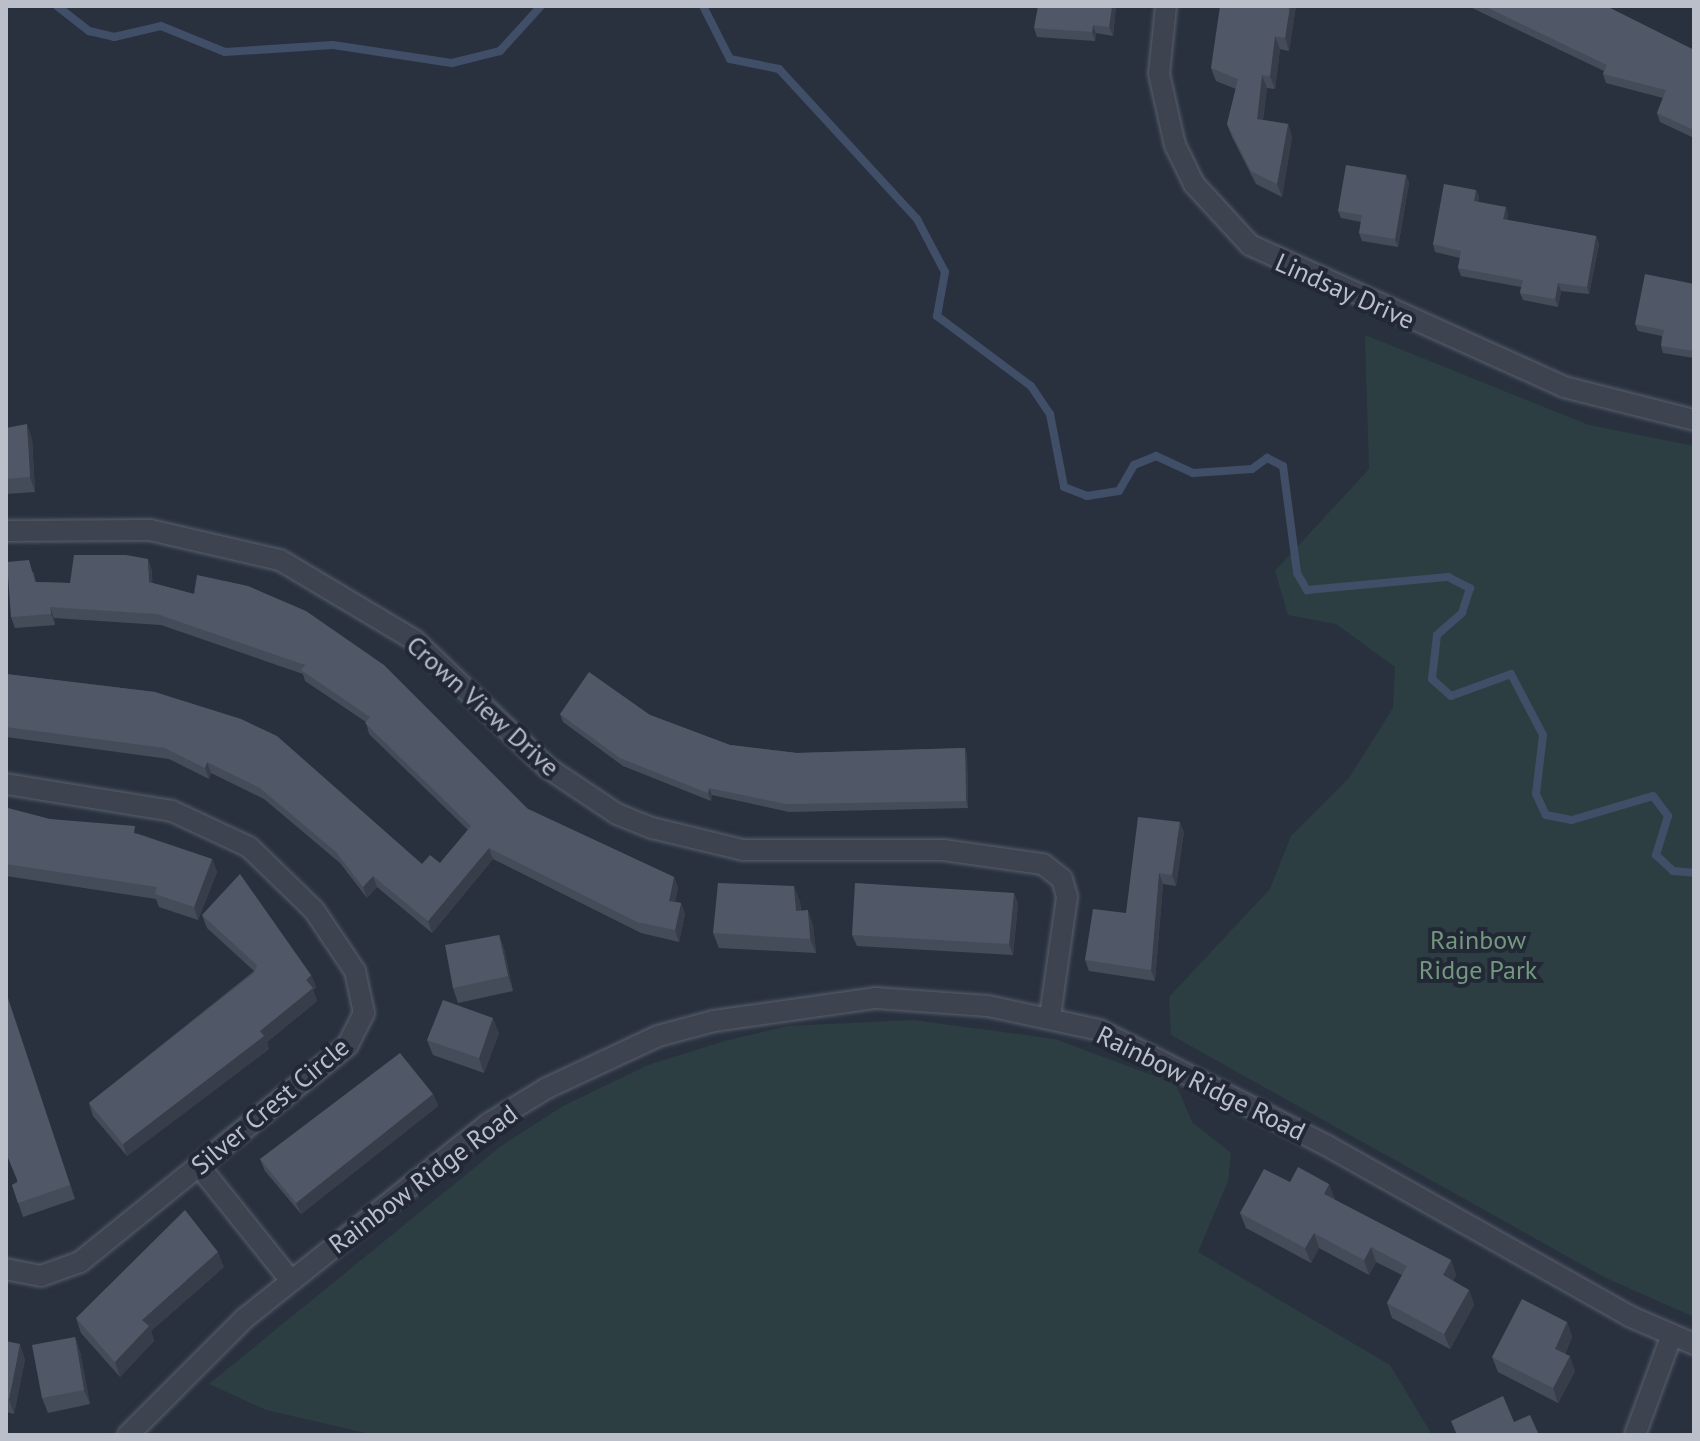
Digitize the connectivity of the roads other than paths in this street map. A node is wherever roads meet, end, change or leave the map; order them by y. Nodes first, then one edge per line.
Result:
1 (1166, 6) edge
2 (1694, 420) edge
3 (6, 531) edge
4 (6, 784) edge
5 (1050, 1016) junction
6 (199, 1166) junction
7 (13, 1272) edge
8 (291, 1281) junction
9 (1671, 1337) junction
10 (1694, 1344) edge
11 (128, 1435) edge
12 (1635, 1435) edge

1 - 2 street, Lindsay Drive
3 - 5 street, Crown View Drive
4 - 6 street, Silver Crest Circle
5 - 8 street, Rainbow Ridge Road
5 - 9 street, Rainbow Ridge Road
6 - 7 street, Silver Crest Circle
6 - 8 street
8 - 11 street, Rainbow Ridge Road
9 - 10 street, Rainbow Ridge Road
9 - 12 street

